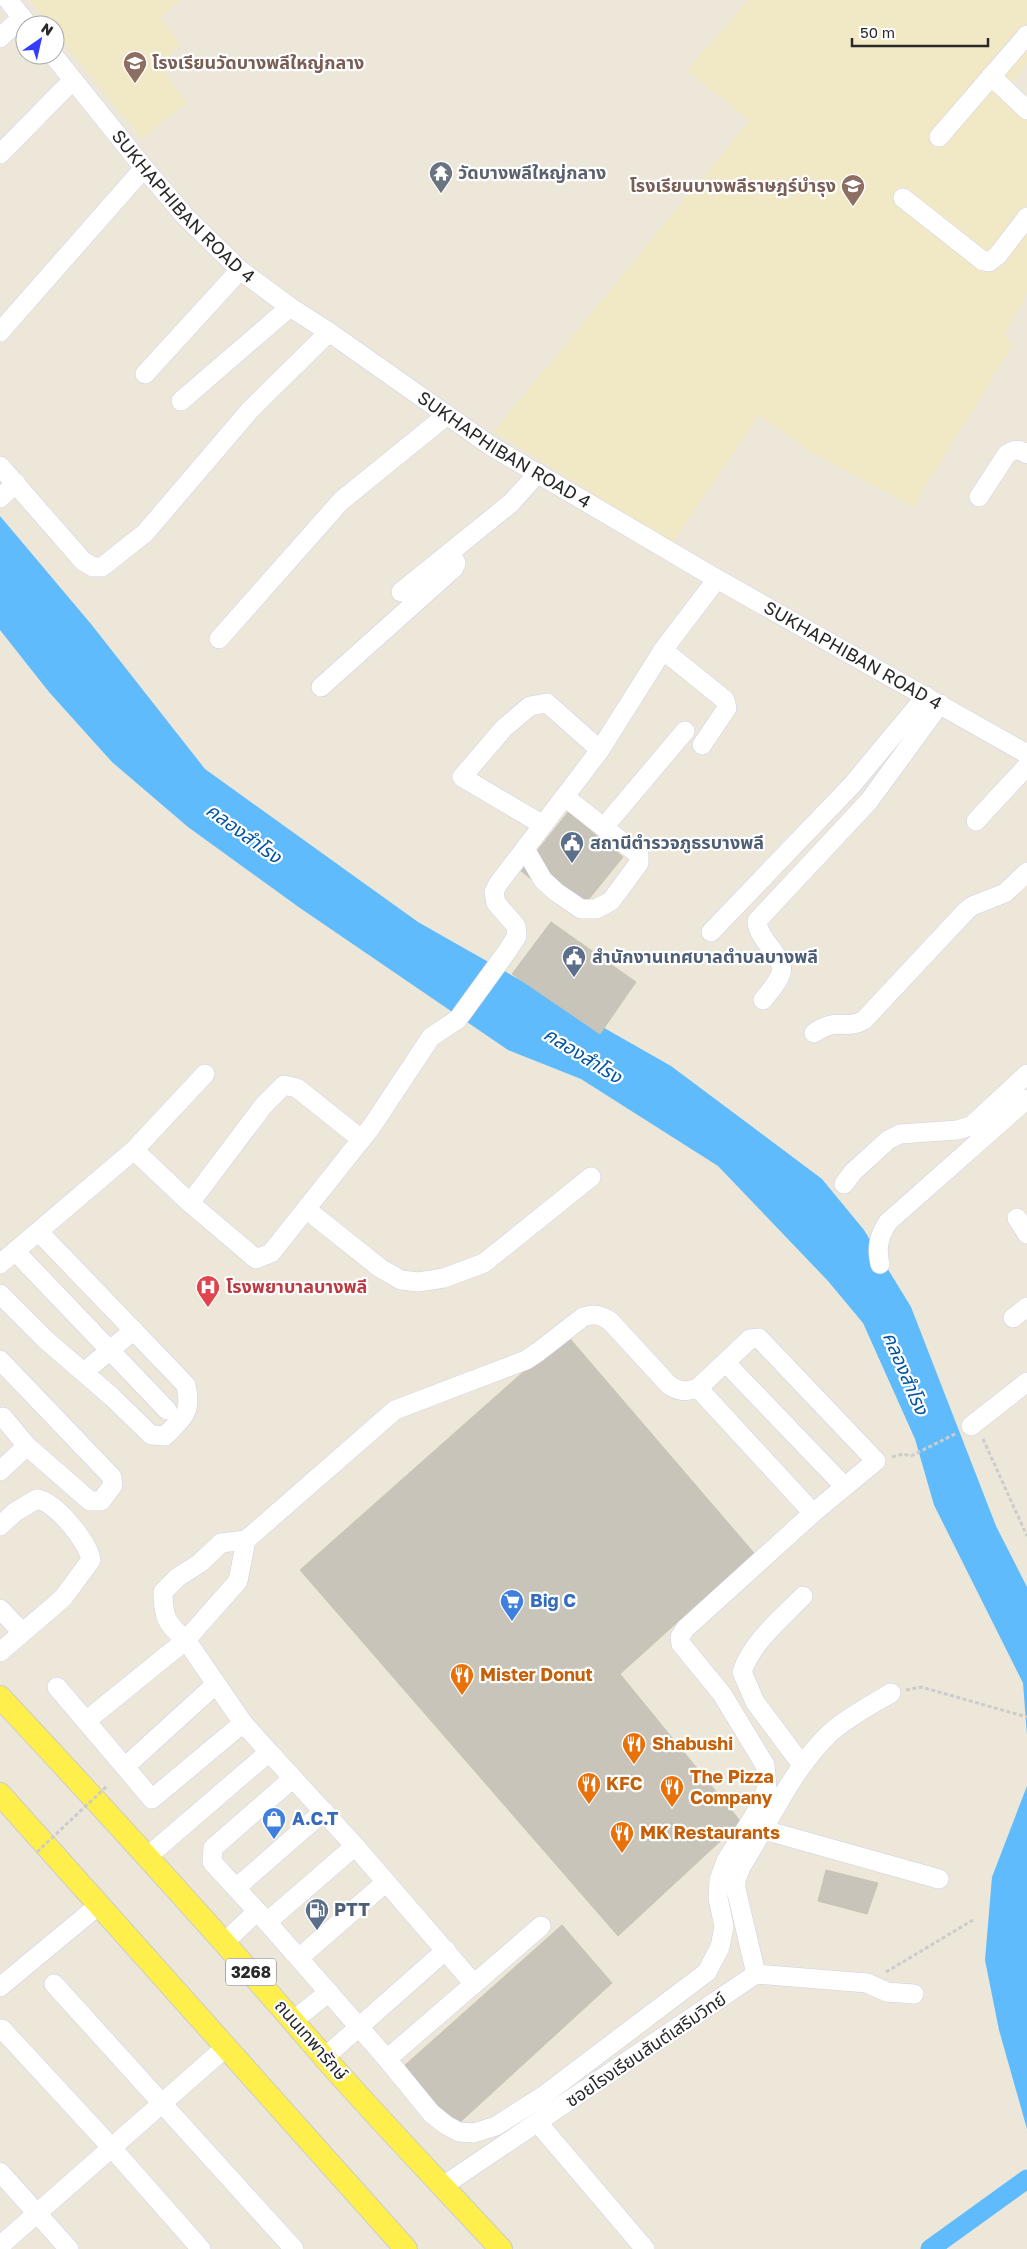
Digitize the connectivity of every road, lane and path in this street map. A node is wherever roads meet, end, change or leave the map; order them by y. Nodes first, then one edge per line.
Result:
1 (8, 0) edge
2 (20, 15) edge
3 (15, 28) edge
4 (1027, 35) edge
5 (0, 38) edge
6 (61, 65) edge
7 (991, 76) junction
8 (73, 80) junction
9 (1027, 110) edge
10 (939, 137) dead end
11 (0, 154) edge
12 (144, 168) junction
13 (903, 198) dead end
14 (1027, 217) edge
15 (240, 270) junction
16 (290, 307) junction
17 (0, 332) edge
18 (329, 332) junction
19 (145, 374) dead end
20 (181, 401) dead end
21 (447, 415) junction
22 (1027, 454) edge
23 (0, 466) edge
24 (538, 473) junction
25 (16, 483) junction
26 (0, 498) edge
27 (979, 498) dead end
28 (450, 553) junction
29 (717, 579) junction
30 (401, 592) dead end
31 (219, 639) dead end
32 (663, 650) junction
33 (321, 687) dead end
34 (933, 700) junction
35 (685, 731) dead end
36 (702, 745) dead end
37 (600, 750) junction
38 (1027, 754) edge
39 (1027, 766) edge
40 (565, 797) junction
41 (976, 821) dead end
42 (543, 825) junction
43 (604, 828) junction
44 (524, 849) junction
45 (1027, 872) edge
46 (711, 932) dead end
47 (763, 1000) dead end
48 (814, 1033) dead end
49 (205, 1074) dead end
50 (1027, 1074) edge
51 (1027, 1099) edge
52 (361, 1139) junction
53 (134, 1150) junction
54 (591, 1177) dead end
55 (844, 1184) dead end
56 (190, 1203) junction
57 (306, 1209) junction
58 (1017, 1218) dead end
59 (39, 1232) junction
60 (1027, 1234) edge
61 (15, 1251) junction
62 (0, 1264) edge
63 (880, 1264) dead end
64 (0, 1294) edge
65 (134, 1330) junction
66 (110, 1348) junction
67 (0, 1360) edge
68 (726, 1362) junction
69 (84, 1372) junction
70 (1027, 1382) edge
71 (698, 1388) junction
72 (167, 1410) dead end
73 (1, 1418) edge
74 (971, 1426) junction
75 (27, 1446) junction
76 (911, 1456) dead end
77 (0, 1471) edge
78 (844, 1486) junction
79 (813, 1513) junction
80 (0, 1526) edge
81 (1027, 1536) edge
82 (246, 1540) junction
83 (802, 1596) dead end
84 (0, 1610) edge
85 (22, 1632) junction
86 (186, 1640) junction
87 (0, 1652) edge
88 (216, 1684) junction
89 (57, 1687) dead end
90 (891, 1692) joint
91 (0, 1697) edge
92 (1027, 1717) edge
93 (86, 1721) junction
94 (243, 1723) junction
95 (269, 1752) junction
96 (802, 1765) junction
97 (126, 1766) junction
98 (293, 1778) junction
99 (107, 1786) dead end
100 (0, 1794) edge
101 (324, 1812) junction
102 (764, 1830) junction
103 (355, 1846) junction
104 (37, 1852) dead end
105 (147, 1857) junction
106 (939, 1879) dead end
107 (386, 1882) junction
108 (236, 1888) junction
109 (99, 1905) junction
110 (262, 1917) junction
111 (973, 1920) dead end
112 (541, 1926) dead end
113 (225, 1942) junction
114 (446, 1950) junction
115 (299, 1958) junction
116 (756, 1974) junction
117 (867, 1983) junction
118 (54, 1984) dead end
119 (474, 1984) junction
120 (0, 1987) edge
121 (329, 1992) junction
122 (914, 1994) dead end
123 (294, 2020) junction
124 (360, 2027) junction
125 (2, 2029) dead end
126 (226, 2047) junction
127 (325, 2057) junction
128 (387, 2059) junction
129 (162, 2104) junction
130 (538, 2123) junction
131 (112, 2148) junction
132 (0, 2172) edge
133 (444, 2186) junction
134 (37, 2213) junction
135 (0, 2246) edge
136 (70, 2249) edge
137 (201, 2249) edge
138 (294, 2249) edge
139 (406, 2249) edge
140 (501, 2249) edge
141 (644, 2249) edge

1 - 2 street
3 - 5 street
4 - 7 street
6 - 8 street, SUKHAPHIBAN ROAD 4
7 - 9 street
7 - 10 street
8 - 11 street
8 - 12 street, SUKHAPHIBAN ROAD 4
12 - 15 street, SUKHAPHIBAN ROAD 4
12 - 17 street
13 - 14 street
15 - 16 street, SUKHAPHIBAN ROAD 4
15 - 19 street
16 - 18 street, SUKHAPHIBAN ROAD 4
16 - 20 street
18 - 21 street, SUKHAPHIBAN ROAD 4
18 - 25 street
21 - 24 street, SUKHAPHIBAN ROAD 4
21 - 31 street
22 - 27 street
23 - 25 street
24 - 28 street
24 - 29 street, SUKHAPHIBAN ROAD 4
25 - 26 street
28 - 30 street
28 - 33 street
29 - 32 street
29 - 34 street, SUKHAPHIBAN ROAD 4
32 - 36 street
32 - 37 street
34 - 38 street, SUKHAPHIBAN ROAD 4
34 - 46 street
34 - 47 street
35 - 43 street
37 - 40 street
37 - 42 street
39 - 41 street
40 - 42 street
40 - 43 street
42 - 44 street
43 - 44 street
44 - 52 street
45 - 48 street
49 - 53 street
50 - 55 street
51 - 63 street
52 - 56 street
52 - 57 street
53 - 56 street
53 - 59 street
54 - 57 street
56 - 57 street
58 - 60 street
59 - 61 street
59 - 65 street
61 - 62 street
61 - 66 street
64 - 69 street
65 - 66 street
65 - 69 street
66 - 69 street
66 - 72 street
67 - 75 street
68 - 71 street
68 - 78 street
68 - 78 street
70 - 74 street
71 - 79 street
71 - 82 street
73 - 75 street
74 - 76 path
74 - 81 path
75 - 77 street
78 - 79 street
79 - 128 street
80 - 85 street
82 - 86 street
82 - 86 street
83 - 96 street
84 - 85 street
85 - 87 street
86 - 88 street
86 - 93 street
88 - 94 street
88 - 97 street
89 - 93 street
90 - 92 path
90 - 96 street
91 - 105 main road, ถนนเทพารักษ์ / 3268
93 - 97 street
94 - 95 street
94 - 97 street
95 - 98 street
95 - 105 street
96 - 102 street
98 - 101 street
98 - 108 street
99 - 104 path, bridge
100 - 109 main road
101 - 103 street
101 - 108 street
102 - 106 street
102 - 116 street
103 - 107 street
103 - 110 street
105 - 113 main road, ถนนเทพารักษ์ / 3268
107 - 114 street
107 - 115 street
108 - 110 street
109 - 120 street
109 - 126 main road
110 - 113 street
110 - 115 street
111 - 117 path
112 - 119 street
113 - 123 main road, ถนนเทพารักษ์ / 3268
114 - 119 street
114 - 124 street
115 - 121 street
116 - 117 street
116 - 130 street, ซอยโรงเรียนสันต์เสริมวิทย์
117 - 122 street
118 - 129 street
119 - 128 street
121 - 123 street
121 - 124 street
123 - 127 main road, ถนนเทพารักษ์ / 3268
124 - 127 street
124 - 128 street
125 - 131 street
126 - 129 street
126 - 139 main road
127 - 133 main road, ถนนเทพารักษ์ / 3268
129 - 131 street
129 - 138 street
130 - 133 street, ซอยโรงเรียนสันต์เสริมวิทย์
130 - 141 street
131 - 134 street
131 - 137 street
132 - 134 street
133 - 140 main road, ถนนเทพารักษ์ / 3268
134 - 135 street
134 - 136 street

